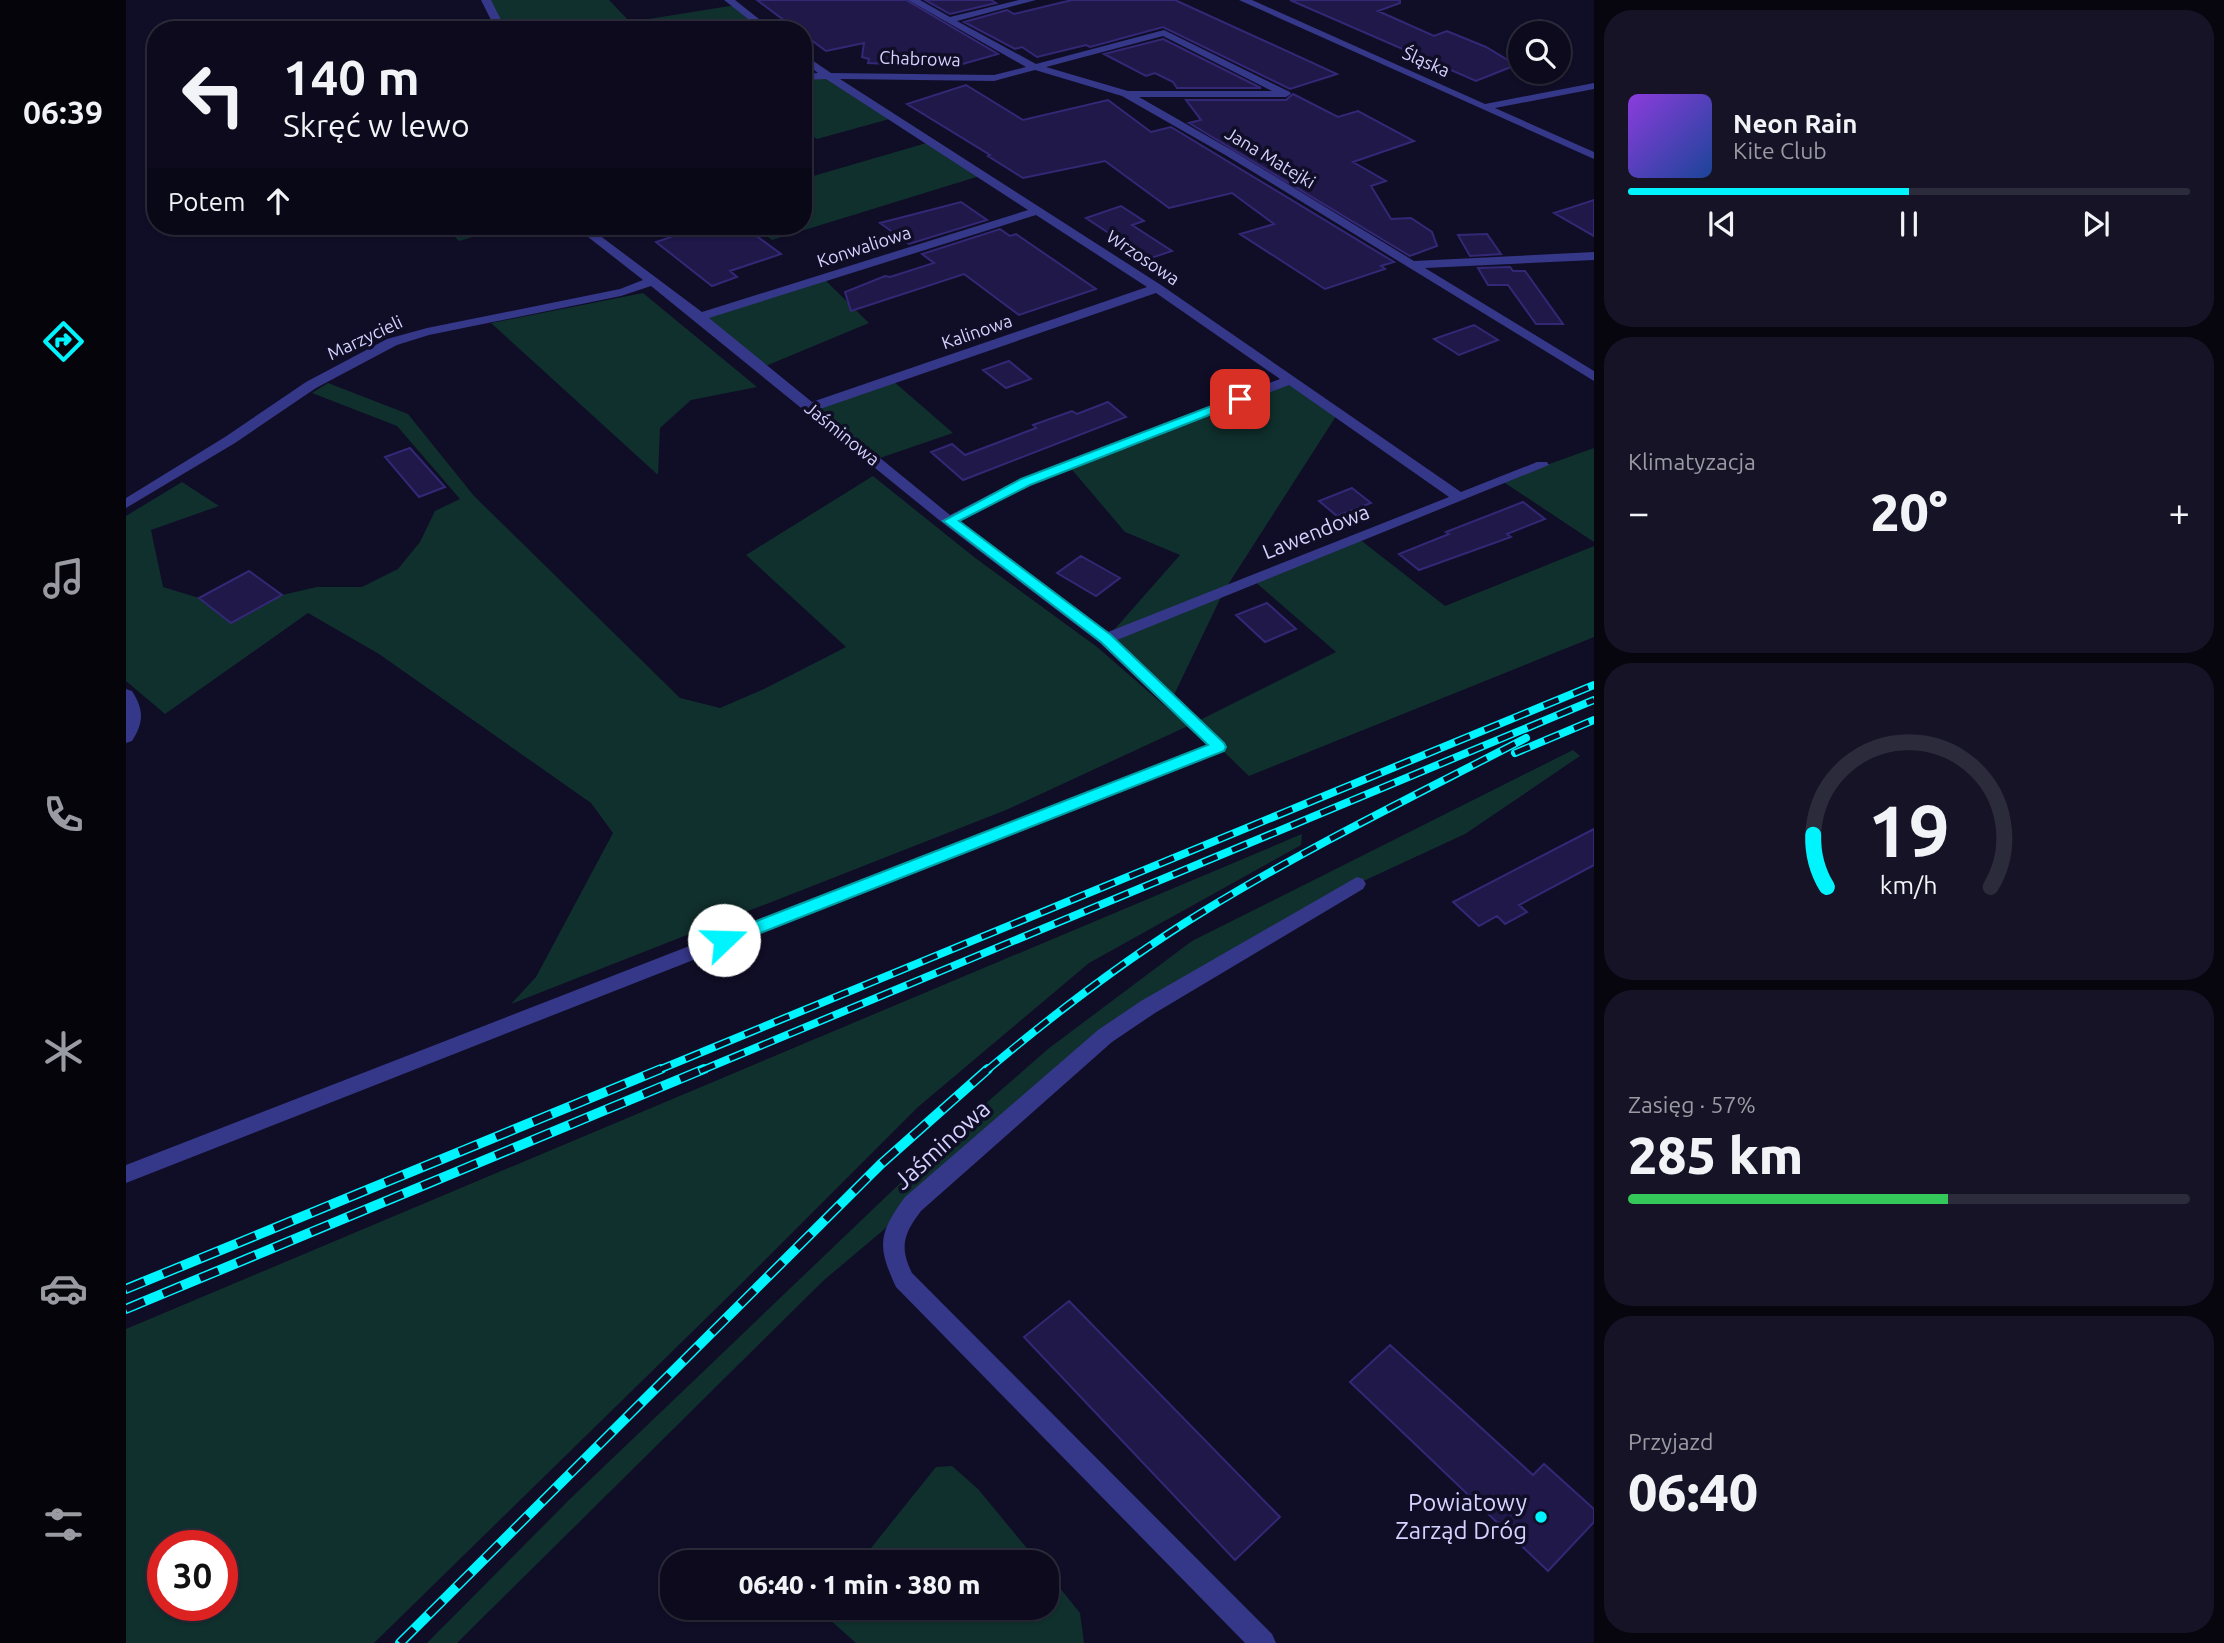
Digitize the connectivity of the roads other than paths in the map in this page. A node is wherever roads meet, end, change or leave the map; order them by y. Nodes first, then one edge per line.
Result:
1 (486, 0) edge
2 (729, 0) edge
3 (913, 0) edge
4 (1031, 0) edge
5 (1244, 0) edge
6 (948, 20) junction
7 (496, 21) edge
8 (756, 21) edge
9 (812, 64) edge
10 (1034, 67) junction
11 (828, 76) junction
12 (812, 77) edge
13 (1594, 86) edge
14 (1126, 94) junction
15 (1485, 107) junction
16 (1594, 156) edge
17 (1039, 210) junction
18 (592, 235) edge
19 (1594, 256) edge
20 (1411, 265) junction
21 (651, 280) junction
22 (1157, 288) junction
23 (700, 317) junction
24 (1594, 377) edge
25 (1290, 380) junction
26 (809, 408) junction
27 (1542, 466) dead end
28 (1459, 497) junction
29 (126, 504) edge
30 (949, 521) junction
31 (1106, 639) junction
32 (126, 695) edge
33 (126, 737) edge
34 (1357, 884) dead end
35 (126, 1174) edge
36 (1263, 1643) edge

1 - 7 street
2 - 8 street
3 - 6 street, Jana Matejki
4 - 6 street
5 - 15 street, Śląska
6 - 10 street, Jana Matejki
9 - 11 street, Wrzosowa
10 - 11 street, Chabrowa
10 - 14 street, Jana Matejki
10 - 14 street, Chabrowa
11 - 12 street, Chabrowa
11 - 17 street, Wrzosowa
13 - 15 street
14 - 20 street, Jana Matejki
15 - 16 street, Śląska
17 - 22 street, Wrzosowa
17 - 23 street, Konwaliowa
18 - 21 street, Jaśminowa
19 - 20 street
20 - 24 street, Jana Matejki
21 - 23 street, Jaśminowa
21 - 29 street, Marzycieli
22 - 25 street, Wrzosowa
22 - 26 street, Kalinowa
23 - 26 street, Jaśminowa
25 - 28 street, Wrzosowa
25 - 30 street
26 - 30 street, Jaśminowa
27 - 28 street, Lawendowa
28 - 31 street, Lawendowa
30 - 31 street, Jaśminowa
31 - 35 street, Jaśminowa
32 - 33 street
34 - 36 street, Jaśminowa

